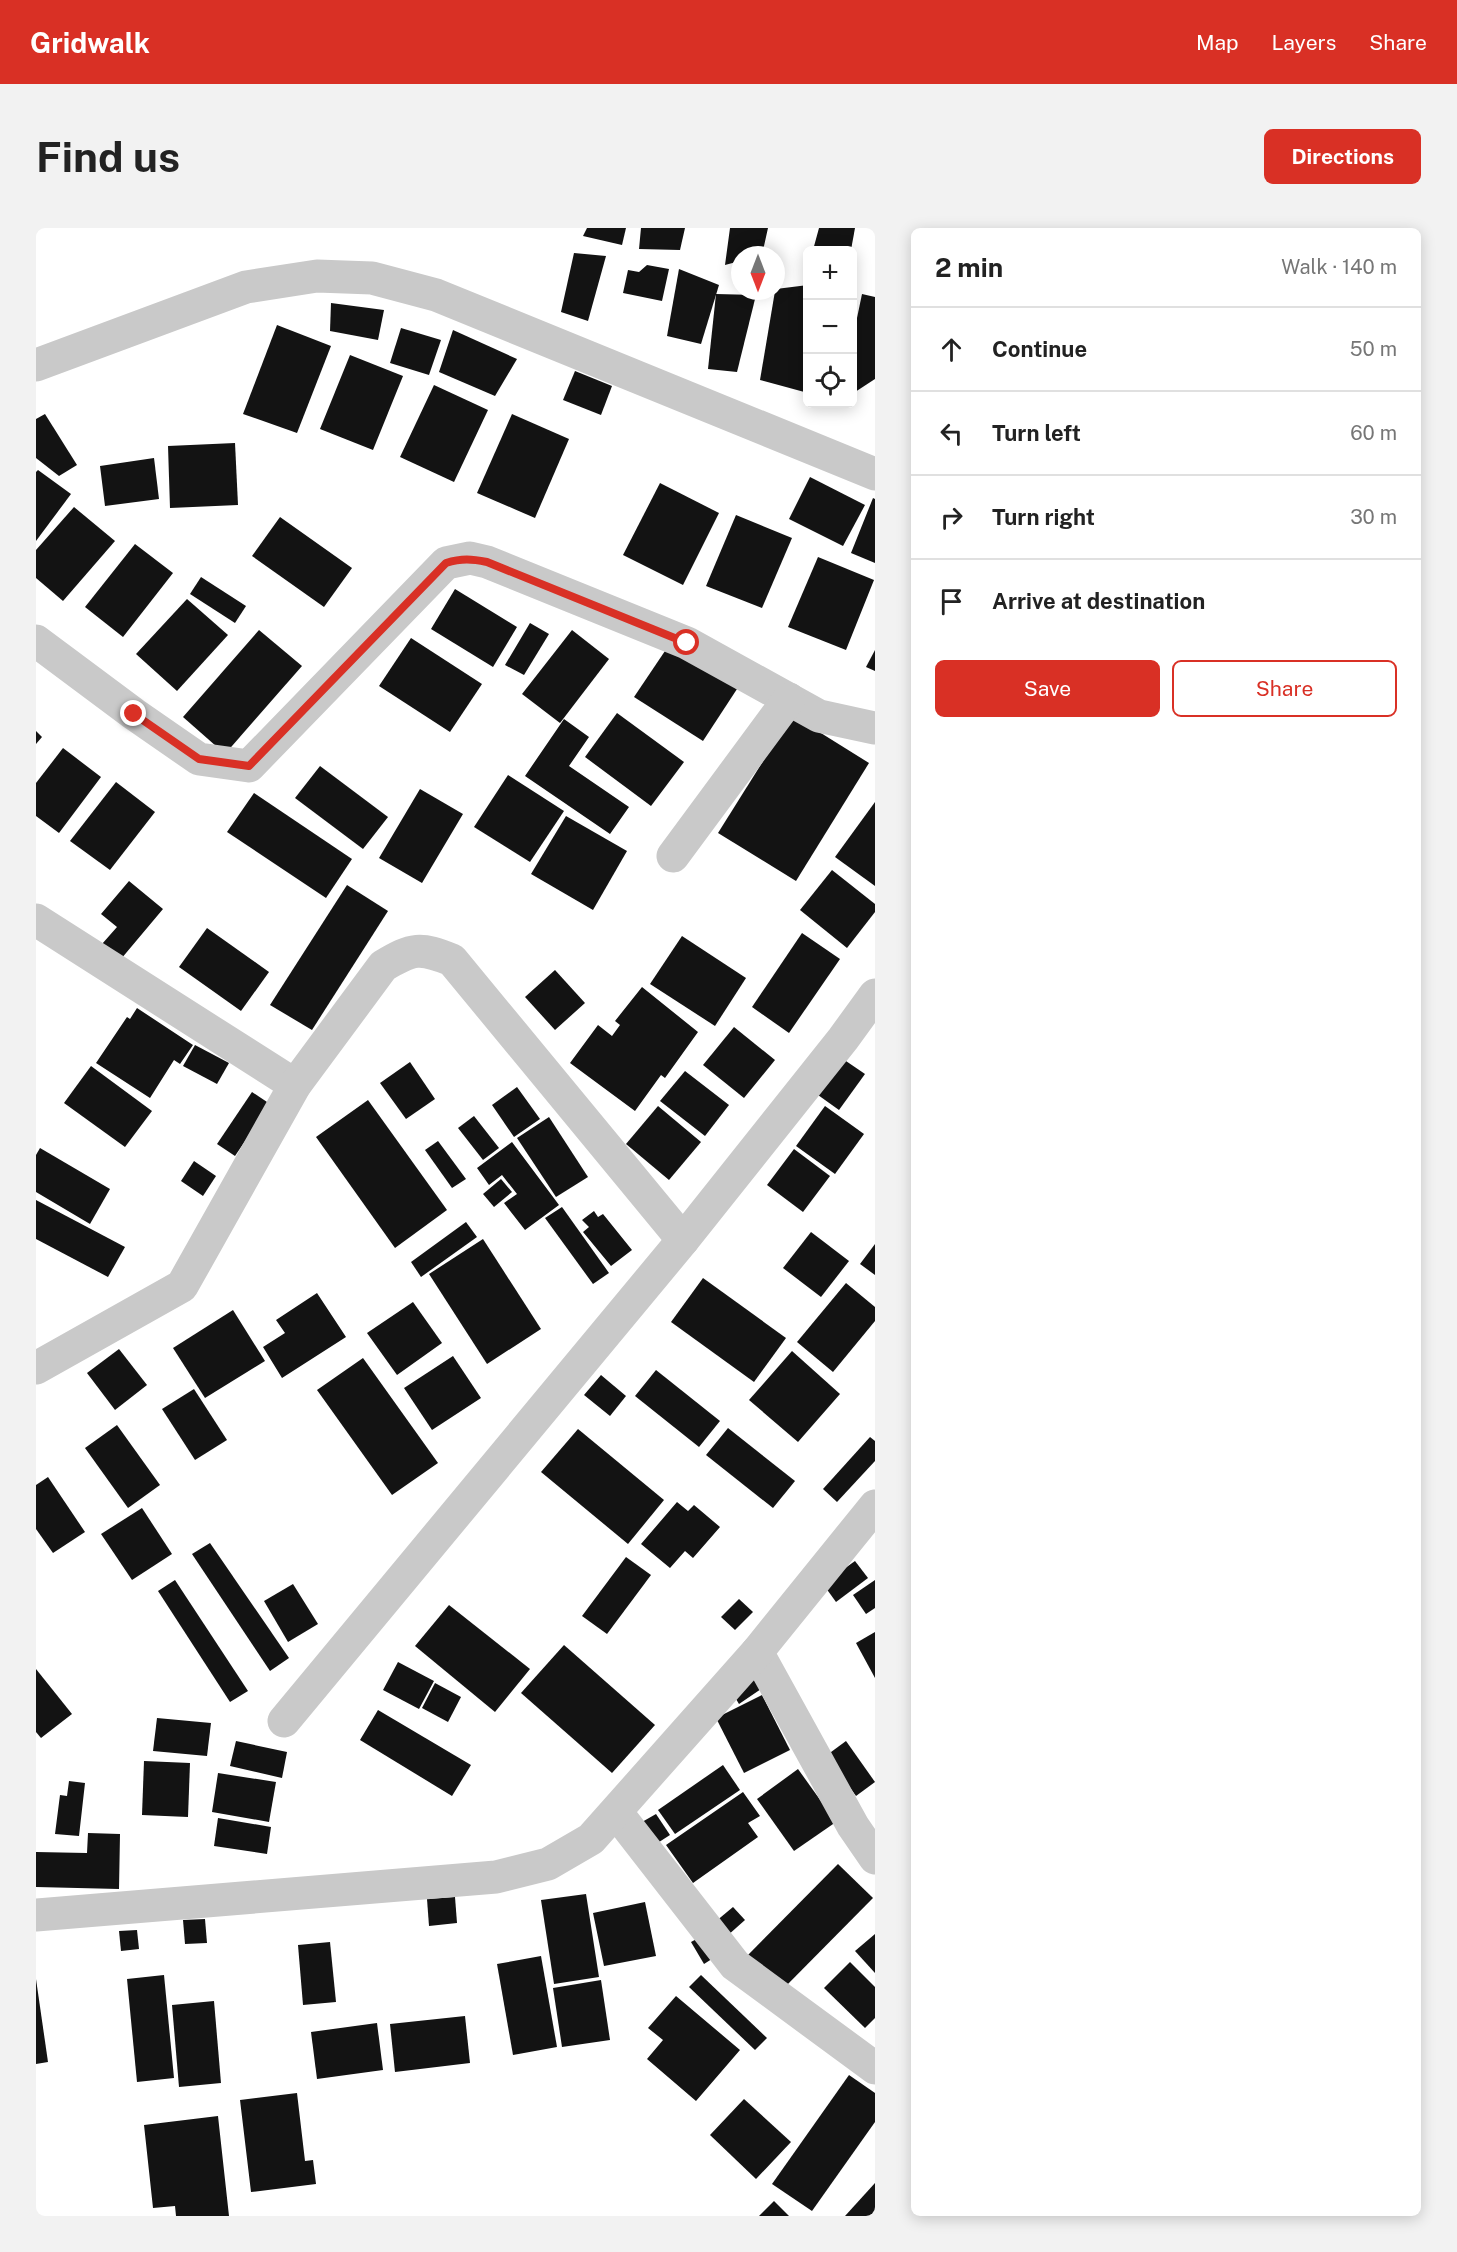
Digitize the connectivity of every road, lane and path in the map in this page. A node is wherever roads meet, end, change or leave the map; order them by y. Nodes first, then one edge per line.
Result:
1 (36, 365) edge
2 (875, 474) edge
3 (36, 641) edge
4 (789, 699) junction
5 (875, 728) edge
6 (673, 856) dead end
7 (36, 920) edge
8 (875, 995) edge
9 (295, 1085) junction
10 (683, 1240) junction
11 (36, 1368) edge
12 (875, 1506) edge
13 (757, 1652) junction
14 (284, 1721) dead end
15 (616, 1812) junction
16 (875, 1857) edge
17 (36, 1915) edge
18 (875, 2068) edge

1 - 2 street
3 - 4 street
4 - 5 street
4 - 6 street
7 - 9 street
8 - 10 street
9 - 10 street
9 - 11 street
10 - 14 street
12 - 13 street
13 - 15 street
13 - 16 street
15 - 17 street
15 - 18 street

